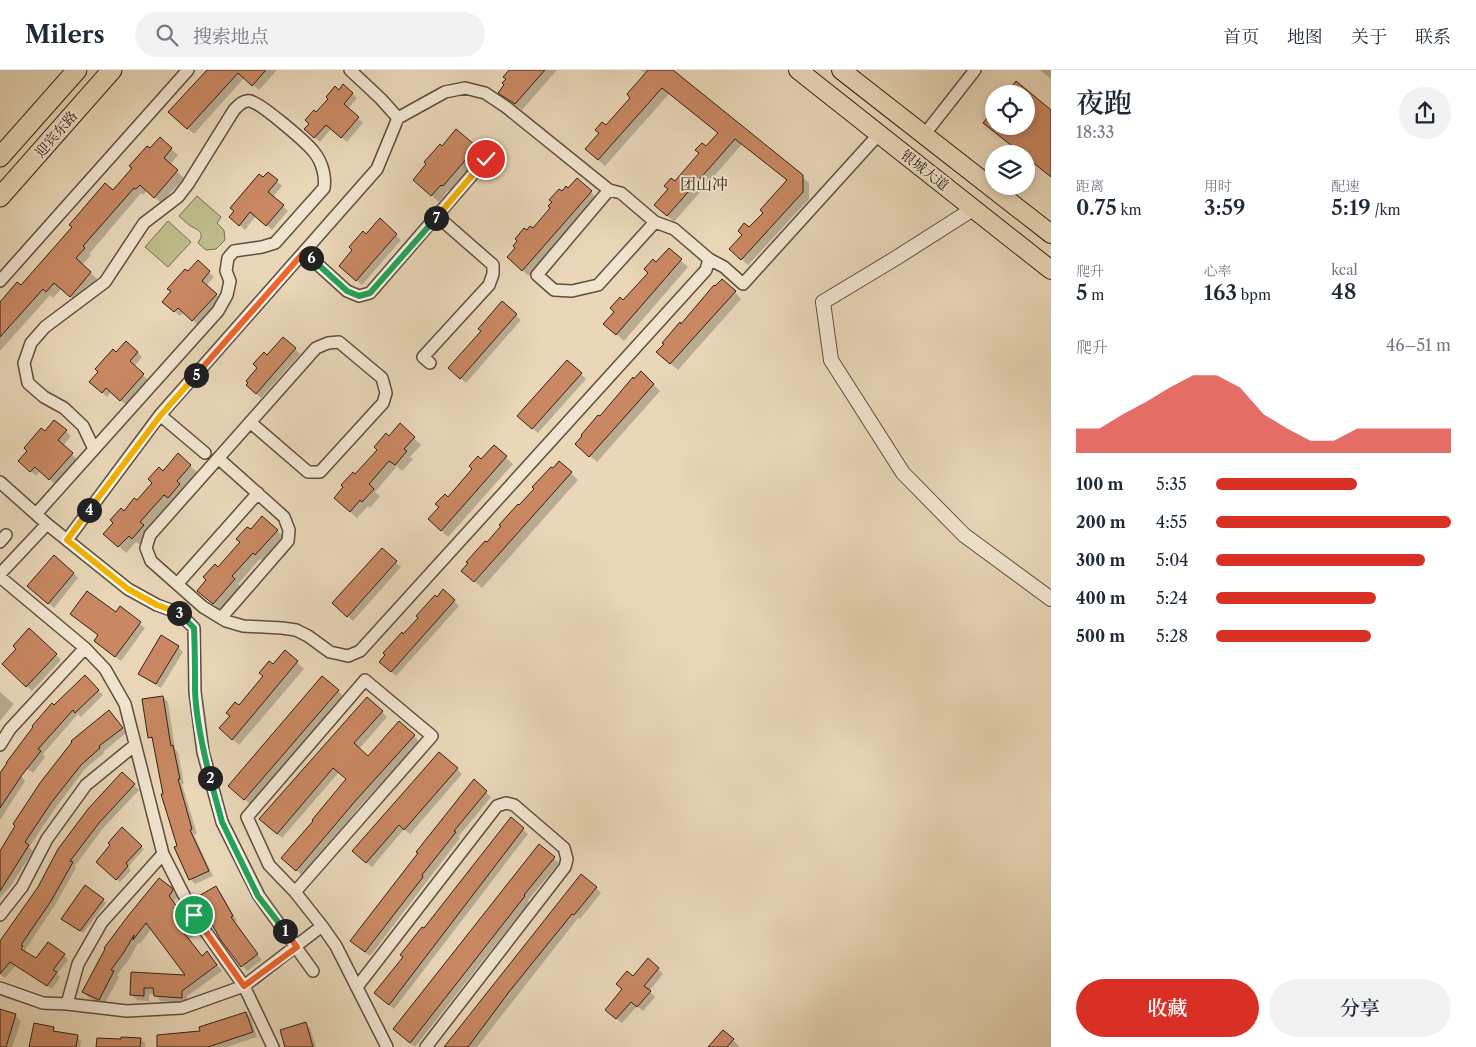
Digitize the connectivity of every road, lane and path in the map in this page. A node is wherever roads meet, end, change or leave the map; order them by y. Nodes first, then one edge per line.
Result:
1 (77, 70) edge
2 (112, 70) edge
3 (188, 70) edge
4 (350, 70) edge
5 (798, 70) edge
6 (841, 70) edge
7 (975, 70) edge
8 (398, 118) junction
9 (879, 134) junction
10 (924, 135) junction
11 (0, 158) edge
12 (486, 159) dead end
13 (608, 190) junction
14 (0, 197) edge
15 (973, 209) junction
16 (438, 216) junction
17 (655, 222) junction
18 (1051, 234) edge
19 (304, 252) junction
20 (709, 259) junction
21 (1051, 270) edge
22 (0, 281) edge
23 (430, 363) dead end
24 (160, 416) junction
25 (250, 422) junction
26 (94, 449) junction
27 (205, 453) dead end
28 (218, 458) junction
29 (0, 482) edge
30 (258, 494) junction
31 (36, 514) junction
32 (47, 524) junction
33 (67, 540) junction
34 (0, 575) edge
35 (178, 583) junction
36 (1051, 599) edge
37 (220, 618) junction
38 (85, 648) junction
39 (0, 745) edge
40 (135, 745) junction
41 (163, 854) junction
42 (295, 892) junction
43 (0, 915) edge
44 (322, 926) junction
45 (297, 947) junction
46 (313, 971) dead end
47 (244, 986) junction
48 (357, 987) junction
49 (0, 988) edge
50 (68, 1004) junction
51 (273, 1047) edge
52 (387, 1047) edge
53 (426, 1047) edge

1 - 11 highway, 迎宾东路
2 - 14 highway, 迎宾东路
3 - 22 street
4 - 8 street
5 - 9 main road, 银城大道
6 - 10 main road, 银城大道
7 - 10 street
8 - 13 street
8 - 19 street
9 - 15 main road, 银城大道
9 - 20 street
10 - 18 main road, 银城大道
12 - 16 street
13 - 17 street
13 - 17 street
15 - 21 main road, 银城大道
15 - 36 street
16 - 19 street
16 - 23 street
17 - 20 street
19 - 24 street
20 - 37 street
24 - 27 street
24 - 33 street
25 - 25 street
25 - 28 street
26 - 26 street
26 - 31 street
28 - 30 street
28 - 35 street
29 - 31 street
30 - 35 street
30 - 37 street
31 - 32 street
32 - 33 street
32 - 34 street
33 - 45 street
34 - 38 street
35 - 37 street
38 - 39 street
38 - 40 street
40 - 41 street
40 - 43 street
41 - 47 street
41 - 50 street
42 - 42 street
42 - 44 street
44 - 45 street
44 - 48 street
45 - 46 street
45 - 47 street
47 - 50 street
47 - 51 street
48 - 52 street
48 - 53 street
49 - 50 street

